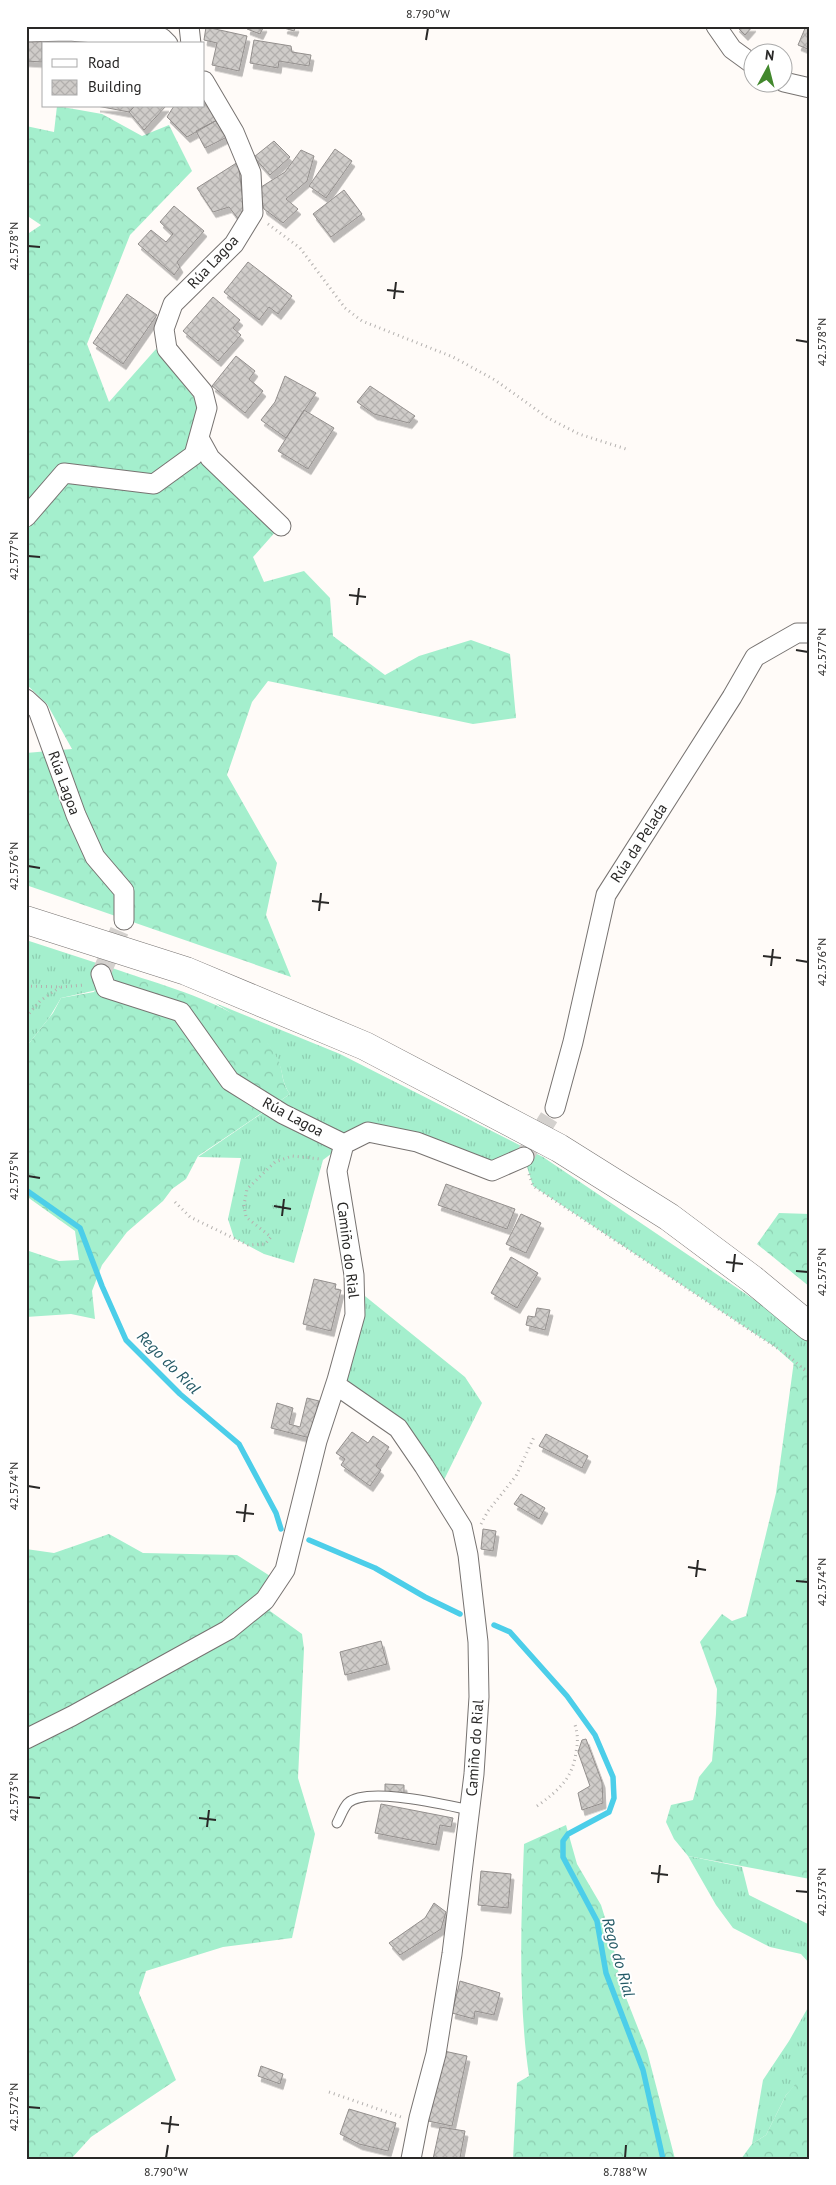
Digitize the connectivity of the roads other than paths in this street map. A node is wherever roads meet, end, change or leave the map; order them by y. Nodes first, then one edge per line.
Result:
1 (190, 26) edge
2 (716, 26) edge
3 (26, 32) edge
4 (166, 36) edge
5 (191, 42) edge
6 (744, 58) edge
7 (205, 83) edge
8 (794, 84) edge
9 (810, 88) edge
10 (199, 438) junction
11 (26, 517) edge
12 (281, 526) dead end
13 (810, 633) edge
14 (26, 699) edge
15 (26, 920) edge
16 (124, 920) tunnel mouth
17 (103, 981) road end
18 (555, 1108) tunnel mouth
19 (344, 1144) junction
20 (524, 1156) tunnel mouth
21 (810, 1327) edge
22 (336, 1385) junction
23 (26, 1739) edge
24 (470, 1810) junction
25 (337, 1823) dead end
26 (411, 2159) edge

1 - 5 street
2 - 6 street
3 - 4 street
7 - 10 street, Rúa Lagoa
8 - 9 street
10 - 11 street, Rúa Lagoa
10 - 12 street
13 - 18 street, Rúa da Pelada
14 - 16 street, Rúa Lagoa
15 - 21 main road
17 - 19 street, Rúa Lagoa
19 - 20 street
19 - 22 street, Camiño do Rial
22 - 23 street, Camiño do Rial
22 - 24 street, Camiño do Rial
24 - 25 lane
24 - 26 street, Camiño do Rial

